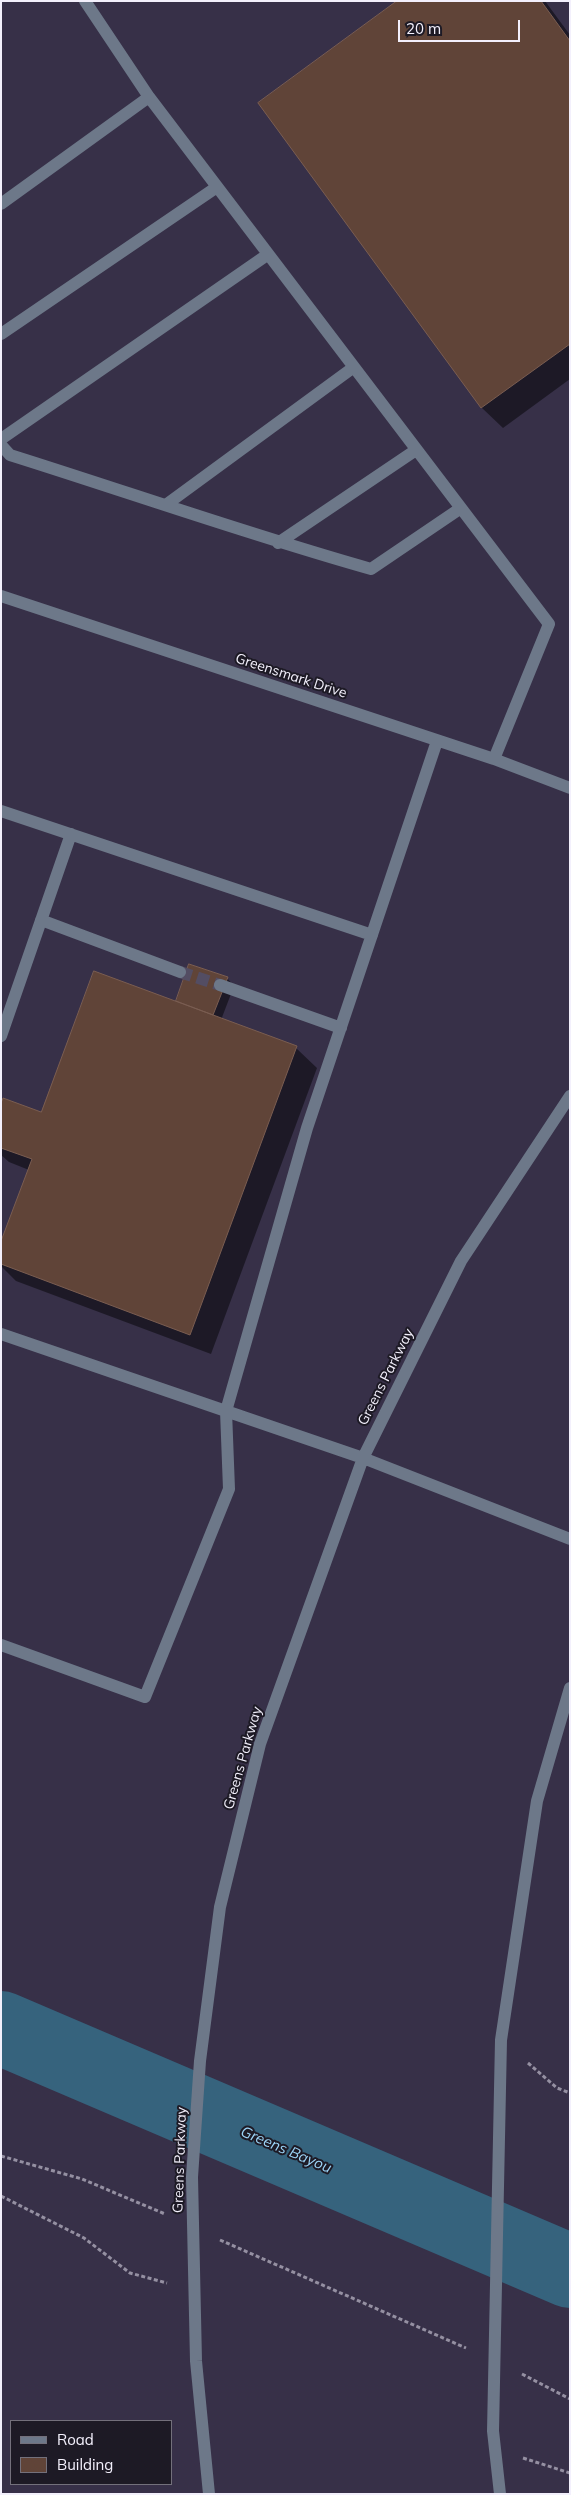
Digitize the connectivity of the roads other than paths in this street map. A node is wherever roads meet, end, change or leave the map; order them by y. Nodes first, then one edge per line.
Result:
1 (85, 1) edge
2 (148, 97) junction
3 (216, 187) junction
4 (1, 204) edge
5 (267, 255) junction
6 (1, 334) edge
7 (354, 367) junction
8 (1, 440) edge
9 (1, 445) edge
10 (416, 450) junction
11 (168, 504) junction
12 (461, 508) junction
13 (278, 543) junction
14 (1, 596) edge
15 (437, 741) junction
16 (494, 759) junction
17 (570, 788) edge
18 (1, 811) edge
19 (71, 834) junction
20 (41, 920) junction
21 (372, 935) junction
22 (180, 972) tunnel mouth
23 (220, 985) tunnel mouth
24 (341, 1028) junction
25 (1, 1036) edge
26 (570, 1096) edge
27 (1, 1334) edge
28 (226, 1411) junction
29 (363, 1458) junction
30 (570, 1539) edge
31 (1, 1645) edge
32 (570, 1688) edge
33 (209, 2494) edge
34 (500, 2494) edge

1 - 2 street
2 - 3 street
2 - 4 street
3 - 5 street
3 - 6 street
5 - 7 street
5 - 8 street
7 - 10 street
7 - 11 street
9 - 11 street
10 - 12 street
10 - 13 street
11 - 13 street
12 - 13 street
12 - 16 street
14 - 15 street, Greensmark Drive
15 - 16 street, Greensmark Drive
15 - 21 street
16 - 17 street, Greensmark Drive
18 - 19 street
19 - 20 street
19 - 21 street
20 - 22 street
20 - 25 street
21 - 24 street
23 - 24 street
24 - 28 street
26 - 29 street, Greens Parkway
27 - 28 street
28 - 29 street
28 - 31 street
29 - 30 street
29 - 33 street, Greens Parkway
32 - 34 street

